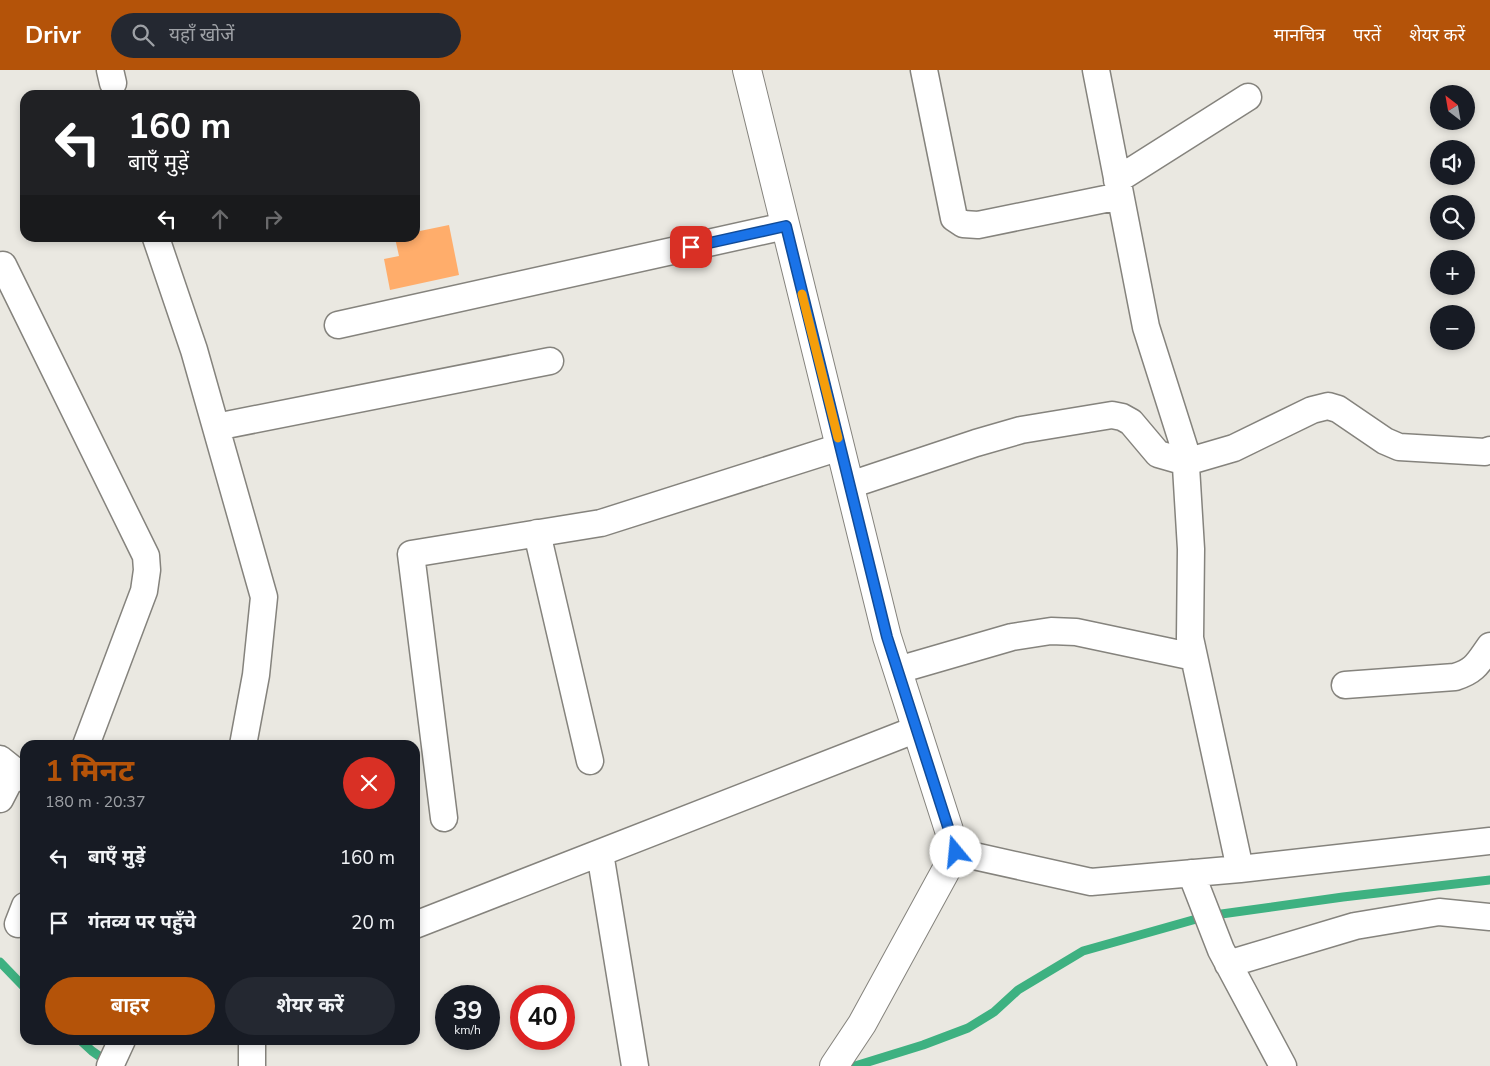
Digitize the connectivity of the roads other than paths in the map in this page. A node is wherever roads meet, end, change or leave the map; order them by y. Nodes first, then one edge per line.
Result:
1 (747, 70) edge
2 (924, 70) edge
3 (1096, 70) edge
4 (1248, 97) dead end
5 (1119, 188) junction
6 (786, 226) junction
7 (157, 242) edge
8 (3, 265) dead end
9 (338, 325) dead end
10 (550, 362) dead end
11 (216, 427) junction
12 (840, 447) junction
13 (1490, 450) edge
14 (1186, 462) junction
15 (850, 485) junction
16 (537, 533) junction
17 (1490, 646) edge
18 (1194, 657) junction
19 (898, 670) junction
20 (1346, 685) dead end
21 (917, 729) junction
22 (88, 740) edge
23 (244, 740) edge
24 (590, 761) dead end
25 (13, 769) edge
26 (0, 799) edge
27 (444, 818) dead end
28 (1490, 841) edge
29 (956, 852) junction
30 (600, 853) junction
31 (1240, 869) junction
32 (1191, 873) junction
33 (1490, 917) edge
34 (420, 923) edge
35 (1224, 957) junction
36 (120, 1045) edge
37 (252, 1045) edge
38 (110, 1066) edge
39 (252, 1066) edge
40 (635, 1066) edge
41 (834, 1066) edge
42 (1284, 1066) edge

1 - 6 street
2 - 5 street
3 - 5 street
4 - 5 street
5 - 14 street
6 - 9 street
6 - 12 street
7 - 11 street
8 - 22 street
10 - 11 street
11 - 23 street
12 - 15 street
12 - 16 street
13 - 14 street
14 - 15 street
14 - 18 street
15 - 19 street
16 - 24 street
16 - 27 street
17 - 20 street
18 - 19 street
18 - 31 street
19 - 21 street
21 - 29 street
21 - 30 street
25 - 26 street
28 - 31 street
29 - 32 street
29 - 41 street
30 - 34 street
30 - 40 street
31 - 32 street
32 - 35 street
33 - 35 street
35 - 42 street
36 - 38 street
37 - 39 street

